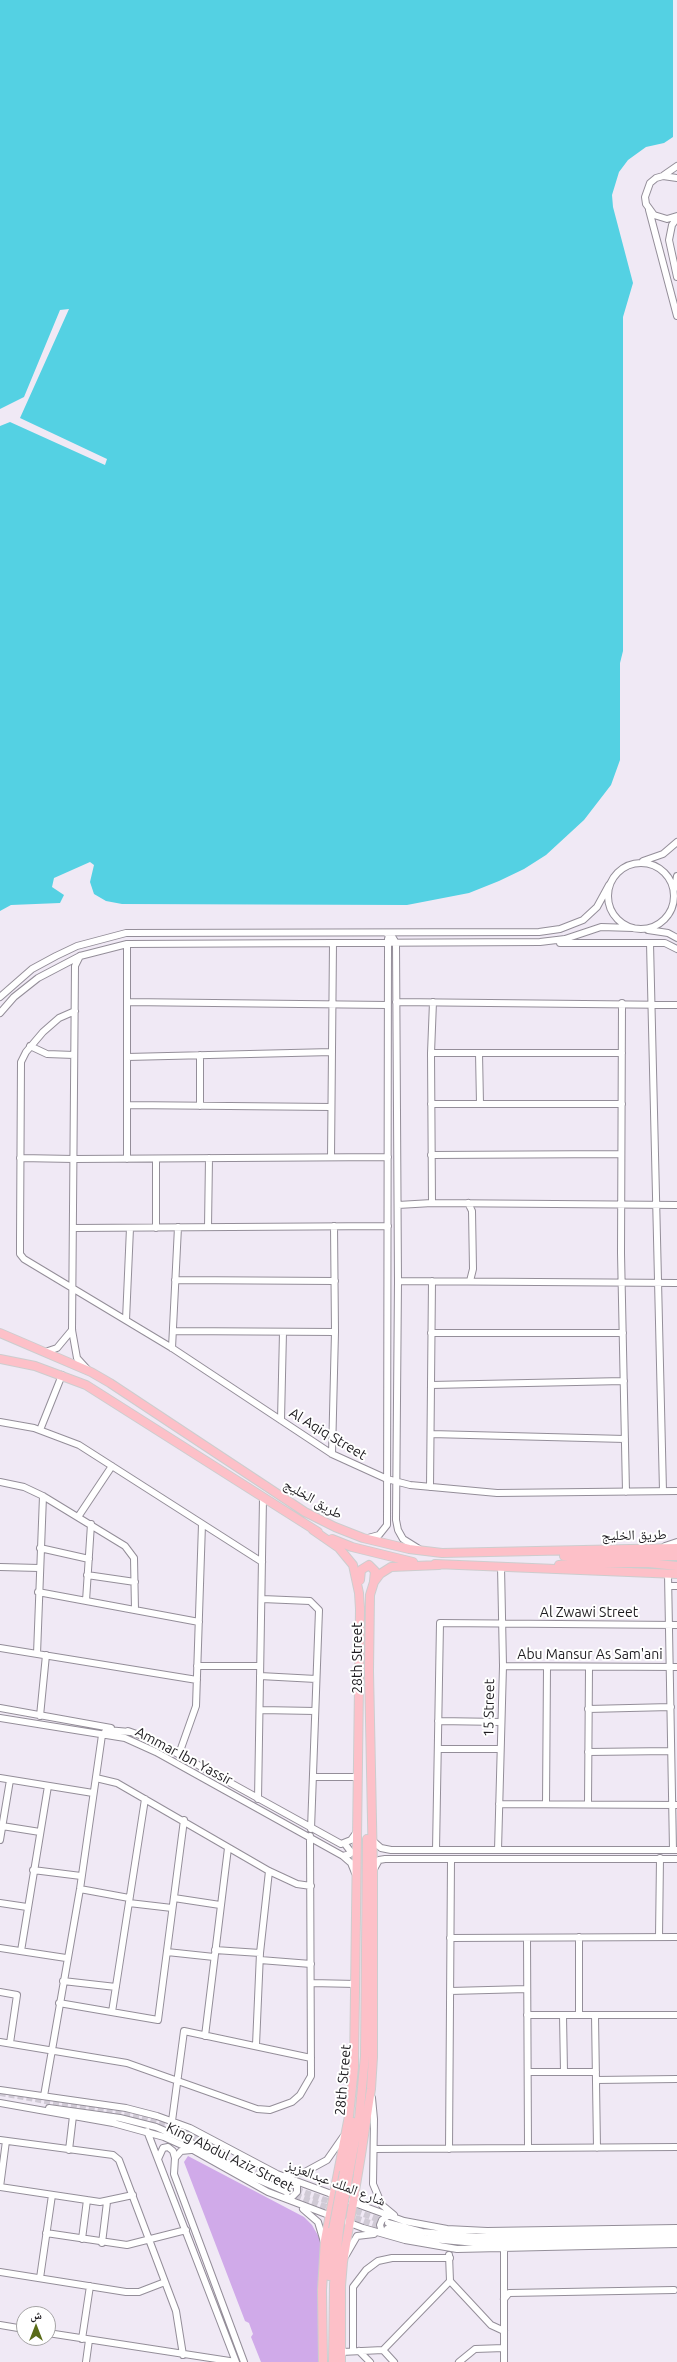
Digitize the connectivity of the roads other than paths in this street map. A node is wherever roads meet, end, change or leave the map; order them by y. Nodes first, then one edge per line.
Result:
1 (677, 166) edge
2 (663, 176) junction
3 (677, 178) edge
4 (649, 210) junction
5 (677, 217) edge
6 (677, 277) edge
7 (677, 316) edge
8 (677, 842) edge
9 (638, 862) junction
10 (677, 876) edge
11 (609, 885) junction
12 (674, 890) junction
13 (675, 898) junction
14 (677, 909) edge
15 (633, 928) junction
16 (644, 929) junction
17 (382, 932) junction
18 (399, 932) junction
19 (391, 936) junction
20 (677, 938) edge
21 (540, 942) junction
22 (333, 943) junction
23 (387, 943) junction
24 (396, 943) junction
25 (650, 943) junction
26 (127, 944) junction
27 (677, 949) edge
28 (80, 956) junction
29 (0, 997) edge
30 (127, 1002) junction
31 (396, 1002) junction
32 (433, 1002) junction
33 (622, 1003) junction
34 (332, 1004) junction
35 (652, 1004) junction
36 (387, 1005) junction
37 (677, 1005) edge
38 (75, 1011) junction
39 (0, 1013) edge
40 (30, 1046) junction
41 (332, 1052) junction
42 (431, 1053) junction
43 (479, 1053) junction
44 (622, 1053) junction
45 (74, 1055) junction
46 (200, 1055) junction
47 (127, 1058) junction
48 (431, 1104) junction
49 (480, 1104) junction
50 (622, 1104) junction
51 (127, 1105) junction
52 (200, 1106) junction
53 (331, 1107) junction
54 (621, 1154) junction
55 (431, 1155) junction
56 (331, 1157) junction
57 (388, 1157) junction
58 (20, 1158) junction
59 (209, 1158) junction
60 (74, 1159) junction
61 (127, 1159) junction
62 (156, 1159) junction
63 (432, 1203) junction
64 (468, 1203) junction
65 (398, 1205) junction
66 (621, 1205) junction
67 (655, 1205) junction
68 (677, 1205) edge
69 (334, 1226) junction
70 (388, 1226) junction
71 (178, 1227) junction
72 (208, 1227) junction
73 (74, 1228) junction
74 (130, 1228) junction
75 (156, 1228) junction
76 (175, 1280) junction
77 (335, 1281) junction
78 (398, 1281) junction
79 (432, 1281) junction
80 (470, 1282) junction
81 (621, 1282) junction
82 (658, 1283) junction
83 (677, 1283) edge
84 (74, 1288) junction
85 (126, 1320) junction
86 (72, 1330) junction
87 (173, 1332) junction
88 (283, 1332) junction
89 (335, 1332) junction
90 (432, 1333) junction
91 (622, 1333) junction
92 (0, 1334) edge
93 (64, 1341) junction
94 (75, 1346) junction
95 (172, 1348) junction
96 (43, 1352) junction
97 (0, 1358) edge
98 (91, 1372) junction
99 (62, 1375) junction
100 (624, 1382) junction
101 (431, 1385) junction
102 (281, 1420) junction
103 (0, 1422) edge
104 (40, 1430) junction
105 (431, 1434) junction
106 (625, 1438) junction
107 (332, 1454) junction
108 (112, 1466) junction
109 (387, 1479) junction
110 (395, 1481) junction
111 (0, 1482) edge
112 (430, 1486) junction
113 (663, 1491) junction
114 (677, 1491) edge
115 (626, 1492) junction
116 (43, 1496) junction
117 (263, 1498) junction
118 (78, 1517) junction
119 (396, 1520) junction
120 (91, 1524) junction
121 (202, 1524) junction
122 (387, 1525) junction
123 (313, 1530) junction
124 (366, 1538) junction
125 (677, 1542) edge
126 (40, 1548) junction
127 (658, 1548) junction
128 (677, 1548) edge
129 (424, 1552) junction
130 (510, 1553) junction
131 (677, 1556) edge
132 (89, 1559) junction
133 (262, 1562) junction
134 (439, 1565) junction
135 (502, 1566) junction
136 (677, 1566) edge
137 (0, 1567) edge
138 (39, 1568) junction
139 (535, 1568) junction
140 (668, 1574) junction
141 (677, 1574) edge
142 (88, 1575) junction
143 (136, 1582) junction
144 (374, 1582) junction
145 (669, 1586) junction
146 (677, 1586) edge
147 (38, 1592) junction
148 (359, 1593) junction
149 (262, 1599) junction
150 (86, 1601) junction
151 (135, 1610) junction
152 (199, 1622) junction
153 (501, 1623) junction
154 (677, 1624) edge
155 (668, 1625) junction
156 (0, 1648) edge
157 (37, 1654) junction
158 (46, 1655) junction
159 (197, 1666) junction
160 (260, 1666) junction
161 (502, 1666) junction
162 (547, 1667) junction
163 (668, 1667) junction
164 (677, 1667) edge
165 (589, 1668) junction
166 (260, 1676) junction
167 (316, 1679) junction
168 (197, 1680) junction
169 (671, 1707) junction
170 (0, 1708) edge
171 (588, 1709) junction
172 (260, 1710) junction
173 (315, 1711) junction
174 (40, 1716) junction
175 (0, 1718) edge
176 (438, 1722) junction
177 (501, 1722) junction
178 (130, 1732) junction
179 (102, 1735) junction
180 (438, 1749) junction
181 (500, 1749) junction
182 (671, 1751) junction
183 (588, 1752) junction
184 (179, 1754) junction
185 (313, 1777) junction
186 (358, 1777) junction
187 (0, 1778) edge
188 (96, 1778) junction
189 (10, 1780) junction
190 (48, 1786) junction
191 (93, 1793) junction
192 (258, 1798) junction
193 (357, 1798) junction
194 (145, 1799) junction
195 (499, 1804) junction
196 (546, 1804) junction
197 (588, 1804) junction
198 (674, 1805) edge
199 (372, 1806) junction
200 (184, 1820) junction
201 (2, 1826) junction
202 (311, 1829) junction
203 (40, 1832) junction
204 (356, 1833) junction
205 (310, 1836) junction
206 (0, 1840) edge
207 (373, 1841) junction
208 (345, 1844) junction
209 (228, 1848) junction
210 (386, 1849) junction
211 (436, 1850) junction
212 (498, 1850) junction
213 (675, 1850) edge
214 (343, 1856) junction
215 (660, 1858) junction
216 (677, 1858) edge
217 (385, 1859) junction
218 (451, 1859) junction
219 (33, 1870) junction
220 (269, 1870) junction
221 (373, 1870) junction
222 (81, 1876) junction
223 (356, 1876) junction
224 (311, 1886) junction
225 (80, 1889) junction
226 (174, 1898) junction
227 (129, 1900) junction
228 (0, 1902) edge
229 (220, 1905) junction
230 (27, 1907) junction
231 (172, 1908) junction
232 (579, 1937) junction
233 (659, 1937) junction
234 (677, 1937) edge
235 (450, 1938) junction
236 (527, 1938) junction
237 (0, 1948) edge
238 (21, 1951) junction
239 (167, 1952) junction
240 (260, 1953) junction
241 (214, 1954) junction
242 (66, 1958) junction
243 (260, 1960) junction
244 (311, 1964) junction
245 (63, 1981) junction
246 (311, 1983) junction
247 (356, 1984) junction
248 (116, 1987) junction
249 (527, 1989) junction
250 (450, 1991) junction
251 (0, 1992) edge
252 (59, 2003) junction
253 (112, 2012) junction
254 (527, 2015) junction
255 (563, 2015) junction
256 (579, 2015) junction
257 (595, 2015) junction
258 (677, 2015) edge
259 (205, 2036) junction
260 (0, 2042) edge
261 (10, 2043) junction
262 (256, 2045) junction
263 (51, 2051) junction
264 (311, 2058) junction
265 (528, 2072) junction
266 (564, 2072) junction
267 (596, 2072) junction
268 (677, 2078) edge
269 (596, 2080) junction
270 (177, 2081) junction
271 (371, 2089) junction
272 (0, 2090) edge
273 (44, 2096) junction
274 (0, 2102) edge
275 (73, 2116) junction
276 (172, 2121) junction
277 (147, 2132) junction
278 (345, 2132) junction
279 (3, 2141) edge
280 (677, 2147) edge
281 (528, 2148) junction
282 (597, 2148) junction
283 (374, 2149) junction
284 (449, 2149) junction
285 (68, 2150) junction
286 (193, 2150) junction
287 (175, 2158) junction
288 (158, 2159) junction
289 (346, 2173) junction
290 (277, 2174) junction
291 (0, 2187) edge
292 (268, 2192) junction
293 (287, 2192) tunnel mouth
294 (333, 2194) junction
295 (52, 2195) junction
296 (132, 2195) junction
297 (87, 2200) junction
298 (107, 2202) junction
299 (353, 2202) junction
300 (329, 2216) junction
301 (388, 2216) junction
302 (404, 2221) junction
303 (349, 2223) junction
304 (677, 2228) edge
305 (336, 2229) junction
306 (186, 2230) junction
307 (46, 2233) junction
308 (677, 2234) edge
309 (82, 2239) junction
310 (149, 2239) junction
311 (405, 2240) junction
312 (677, 2240) edge
313 (102, 2242) junction
314 (677, 2244) edge
315 (445, 2248) junction
316 (325, 2249) junction
317 (457, 2249) junction
318 (504, 2249) junction
319 (450, 2258) junction
320 (343, 2262) junction
321 (0, 2272) edge
322 (40, 2278) junction
323 (450, 2281) junction
324 (165, 2282) junction
325 (90, 2286) junction
326 (674, 2290) dead end
327 (504, 2299) junction
328 (0, 2325) edge
329 (16, 2328) edge
330 (504, 2331) junction
331 (56, 2334) edge
332 (82, 2339) junction
333 (90, 2340) junction
334 (504, 2348) junction
335 (383, 2350) junction
336 (356, 2351) junction
337 (341, 2352) junction
338 (183, 2355) junction
339 (86, 2362) edge
340 (236, 2362) edge
341 (244, 2362) edge
342 (323, 2362) edge
343 (328, 2362) edge
344 (334, 2362) edge
345 (341, 2362) edge
346 (370, 2362) edge
347 (394, 2362) edge
348 (459, 2362) edge
349 (504, 2362) edge

1 - 2 street
2 - 3 street
2 - 4 street
4 - 5 street
4 - 7 street
5 - 6 street
8 - 9 street
9 - 11 street
9 - 12 street
10 - 12 street
11 - 15 street
11 - 18 street
12 - 13 street
13 - 14 street
13 - 16 street
15 - 16 street
15 - 21 street
16 - 20 street
17 - 18 street
17 - 19 street
17 - 29 street
18 - 19 street
19 - 23 street
19 - 24 street
21 - 24 street
21 - 25 street
22 - 23 street
22 - 26 street
22 - 34 street
23 - 24 street
23 - 36 street
24 - 31 street
25 - 27 street
25 - 35 street
26 - 28 street
26 - 30 street
28 - 38 street
28 - 39 street
30 - 34 street
30 - 47 street
31 - 32 street
31 - 65 street
32 - 33 street
32 - 42 street
33 - 35 street
33 - 44 street
34 - 36 street
34 - 41 street
35 - 37 street
35 - 67 street
36 - 57 street
38 - 40 street
38 - 45 street
40 - 45 street
40 - 58 street
41 - 46 street
41 - 53 street
42 - 43 street
42 - 48 street
43 - 44 street
43 - 49 street
44 - 50 street
45 - 60 street
46 - 47 street
46 - 52 street
47 - 51 street
48 - 49 street
48 - 55 street
49 - 50 street
50 - 54 street
51 - 52 street
51 - 61 street
52 - 53 street
53 - 56 street
54 - 55 street
54 - 66 street
55 - 63 street
56 - 57 street
56 - 59 street
57 - 70 street
58 - 60 street
58 - 84 street, Al Aqiq Street
59 - 62 street
59 - 72 street
60 - 61 street
60 - 73 street
61 - 62 street
62 - 75 street
63 - 64 street
63 - 65 street
64 - 66 street
64 - 80 street
65 - 78 street
66 - 67 street
66 - 81 street
67 - 68 street
67 - 82 street
69 - 70 street
69 - 72 street
69 - 77 street
70 - 109 street
71 - 72 street
71 - 75 street
71 - 76 street
73 - 74 street
73 - 84 street
74 - 75 street
74 - 85 street
76 - 77 street
76 - 87 street
77 - 89 street
78 - 79 street
78 - 110 street
79 - 80 street
79 - 90 street
80 - 81 street
81 - 82 street
81 - 91 street
82 - 83 street
82 - 113 street
84 - 85 street, Al Aqiq Street
84 - 86 street
85 - 95 street, Al Aqiq Street
86 - 93 street
86 - 94 street
87 - 88 street
87 - 95 street
88 - 89 street
88 - 102 street
89 - 107 street
90 - 91 street
90 - 101 street
91 - 100 street
92 - 96 main road, طريق الخليج
93 - 94 street
93 - 96 street
94 - 98 street
95 - 102 street, Al Aqiq Street
96 - 98 main road, طريق الخليج
97 - 99 main road, طريق الخليج
98 - 124 main road, طريق الخليج
99 - 104 street
99 - 117 main road, طريق الخليج
100 - 101 street
100 - 106 street
101 - 105 street
102 - 107 street, Al Aqiq Street
103 - 104 street
104 - 108 street
105 - 106 street
105 - 112 street
106 - 115 street
107 - 109 street, Al Aqiq Street
108 - 118 street
108 - 121 street
109 - 110 street, Al Aqiq Street
109 - 122 street
110 - 112 street, Al Aqiq Street
110 - 119 street
111 - 116 street
112 - 115 street, Al Aqiq Street
113 - 114 street, Al Aqiq Street
113 - 115 street, Al Aqiq Street
116 - 118 street
116 - 126 street
117 - 123 main road, طريق الخليج
117 - 133 street
118 - 120 street
119 - 122 street
119 - 129 street
120 - 132 street
120 - 143 street
121 - 133 street
121 - 152 street
122 - 124 street
123 - 134 main road, طريق الخليج
123 - 148 main road, 28th Street
124 - 129 main road, طريق الخليج
125 - 127 street
126 - 132 street
126 - 138 street
127 - 128 main road, طريق الخليج
127 - 130 main road, طريق الخليج
129 - 130 main road, طريق الخليج
130 - 131 main road
132 - 142 street
133 - 149 street
134 - 135 main road, طريق الخليج
134 - 144 main road
135 - 139 main road, طريق الخليج
135 - 153 street, 15 Street
136 - 139 main road
137 - 138 street
138 - 147 street
139 - 140 main road, طريق الخليج
140 - 141 main road, طريق الخليج
140 - 145 street
142 - 143 street
142 - 150 street
143 - 151 street
144 - 148 main road
144 - 199 main road, 28th Street
145 - 146 street
145 - 155 street
147 - 150 street
147 - 157 street
148 - 186 main road, 28th Street
149 - 160 street
149 - 167 street
150 - 151 street
151 - 152 street
152 - 159 street
153 - 155 street, Al Zwawi Street
153 - 161 street, 15 Street
153 - 176 street, Al Zwawi Street
154 - 155 street, Al Zwawi Street
155 - 163 street
156 - 157 street
157 - 158 street
158 - 168 street
158 - 174 street
159 - 160 street
159 - 168 street
160 - 166 street
161 - 162 street, Abu Mansur As Sam'ani
161 - 177 street, 15 Street
162 - 165 street, Abu Mansur As Sam'ani
162 - 196 street
163 - 164 street, Abu Mansur As Sam'ani
163 - 165 street, Abu Mansur As Sam'ani
163 - 169 street
165 - 171 street
166 - 167 street
166 - 172 street
167 - 173 street
168 - 184 street
169 - 171 street
169 - 182 street
170 - 174 street, Ammar Ibn Yassir
171 - 183 street
172 - 173 street
172 - 192 street
173 - 185 street
174 - 178 street, Ammar Ibn Yassir
175 - 179 street, Ammar Ibn Yassir
176 - 177 street
176 - 180 street
177 - 181 street, 15 Street
178 - 179 street
178 - 184 street, Ammar Ibn Yassir
179 - 188 street
179 - 205 street, Ammar Ibn Yassir
180 - 181 street
180 - 211 street
181 - 195 street, 15 Street
182 - 183 street
182 - 198 street
183 - 197 street
184 - 192 street, Ammar Ibn Yassir
185 - 186 street
185 - 202 street
186 - 193 main road, 28th Street
187 - 189 street
188 - 191 street
188 - 194 street
189 - 190 street
189 - 201 street
190 - 191 street
190 - 203 street
191 - 222 street
192 - 202 street, Ammar Ibn Yassir
193 - 204 main road, 28th Street
193 - 289 main road, 28th Street
194 - 200 street
194 - 227 street
195 - 196 street
195 - 212 street, 15 Street
196 - 197 street
197 - 198 street
198 - 213 street
199 - 207 main road, 28th Street
199 - 289 main road, 28th Street
200 - 209 street
200 - 226 street
201 - 203 street
201 - 206 street
202 - 208 street, Ammar Ibn Yassir
203 - 219 street
204 - 208 street
204 - 223 main road, 28th Street
205 - 214 street, Ammar Ibn Yassir
205 - 224 street
207 - 210 street
207 - 221 main road, 28th Street
208 - 214 street
209 - 220 street
209 - 229 street
210 - 211 street
210 - 217 street
211 - 212 street
212 - 213 street
214 - 223 street
215 - 216 street
215 - 218 street
215 - 233 street
217 - 218 street
217 - 221 street
218 - 235 street
219 - 222 street
219 - 230 street
220 - 224 street
220 - 240 street
221 - 271 main road, 28th Street
222 - 225 street
223 - 247 main road, 28th Street
224 - 244 street
225 - 227 street
225 - 242 street
226 - 229 street
226 - 231 street
227 - 231 street
227 - 248 street
228 - 230 street
229 - 241 street
230 - 238 street
231 - 239 street
232 - 233 street
232 - 236 street
232 - 256 street
233 - 234 street
235 - 236 street
235 - 250 street
236 - 249 street
237 - 238 street
238 - 242 street
239 - 241 street
239 - 253 street
240 - 241 street
240 - 243 street
241 - 259 street
242 - 245 street
243 - 244 street
243 - 262 street
244 - 246 street
245 - 248 street
245 - 252 street
246 - 247 street
246 - 264 street
247 - 278 main road, 28th Street
248 - 253 street
249 - 250 street
249 - 254 street
250 - 284 street
251 - 261 street
252 - 253 street
252 - 263 street
254 - 255 street
254 - 265 street
255 - 256 street
255 - 266 street
256 - 257 street
257 - 258 street
257 - 267 street
259 - 262 street
259 - 270 street
260 - 261 street
261 - 263 street
262 - 264 street
263 - 270 street
263 - 273 street
264 - 270 street
265 - 266 street
265 - 281 street
266 - 267 street
267 - 269 street
268 - 269 street
269 - 282 street
270 - 276 street
271 - 283 street
271 - 299 main road, 28th Street
272 - 273 street, شارع الملك عبدالعزيز
273 - 276 street, شارع الملك عبدالعزيز
274 - 275 street, King Abdul Aziz Street
274 - 293 street, شارع الملك عبدالعزيز
275 - 277 street, King Abdul Aziz Street
275 - 285 street
276 - 290 street, شارع الملك عبدالعزيز
277 - 286 street, King Abdul Aziz Street
277 - 288 street
278 - 290 street
278 - 294 main road, 28th Street
279 - 285 street
279 - 291 street
280 - 282 street
281 - 282 street
281 - 284 street
283 - 284 street
283 - 302 street
285 - 296 street
286 - 287 street
286 - 292 street, King Abdul Aziz Street
287 - 288 street
287 - 341 street
288 - 306 street
289 - 305 main road, 28th Street, bridge
290 - 292 street
290 - 294 street, شارع الملك عبدالعزيز
291 - 295 street
292 - 300 street, King Abdul Aziz Street
292 - 316 street
294 - 299 street, شارع الملك عبدالعزيز
294 - 300 main road, 28th Street
295 - 297 street
295 - 307 street
296 - 298 street
296 - 310 street
297 - 298 street
297 - 309 street
298 - 313 street
299 - 301 street, شارع الملك عبدالعزيز
299 - 303 main road, 28th Street
300 - 303 street, King Abdul Aziz Street
300 - 316 main road, 28th Street
301 - 302 street, شارع الملك عبدالعزيز
301 - 311 street
302 - 304 street, شارع الملك عبدالعزيز
303 - 311 street, King Abdul Aziz Street
303 - 320 main road, 28th Street
305 - 343 main road, 28th Street
305 - 344 main road, 28th Street
306 - 310 street
306 - 340 street
307 - 309 street
307 - 322 street
308 - 312 street, شارع الملك عبدالعزيز
309 - 313 street
310 - 313 street
310 - 324 street
311 - 315 street, King Abdul Aziz Street
311 - 320 street
314 - 318 street
315 - 317 street
315 - 319 street
316 - 342 main road, 28th Street
317 - 318 street
317 - 319 street
318 - 327 street
319 - 323 street
319 - 336 street
320 - 337 main road, 28th Street
321 - 322 street
322 - 325 street
323 - 330 street
323 - 335 street
324 - 325 street
324 - 338 street
325 - 332 street
326 - 327 street
327 - 330 street
328 - 329 street
330 - 334 street
331 - 332 street
332 - 333 street
333 - 338 street
333 - 339 street
334 - 348 street
334 - 349 street
335 - 336 street
335 - 347 street
336 - 337 street
336 - 346 street
337 - 345 main road, 28th Street
338 - 340 street

